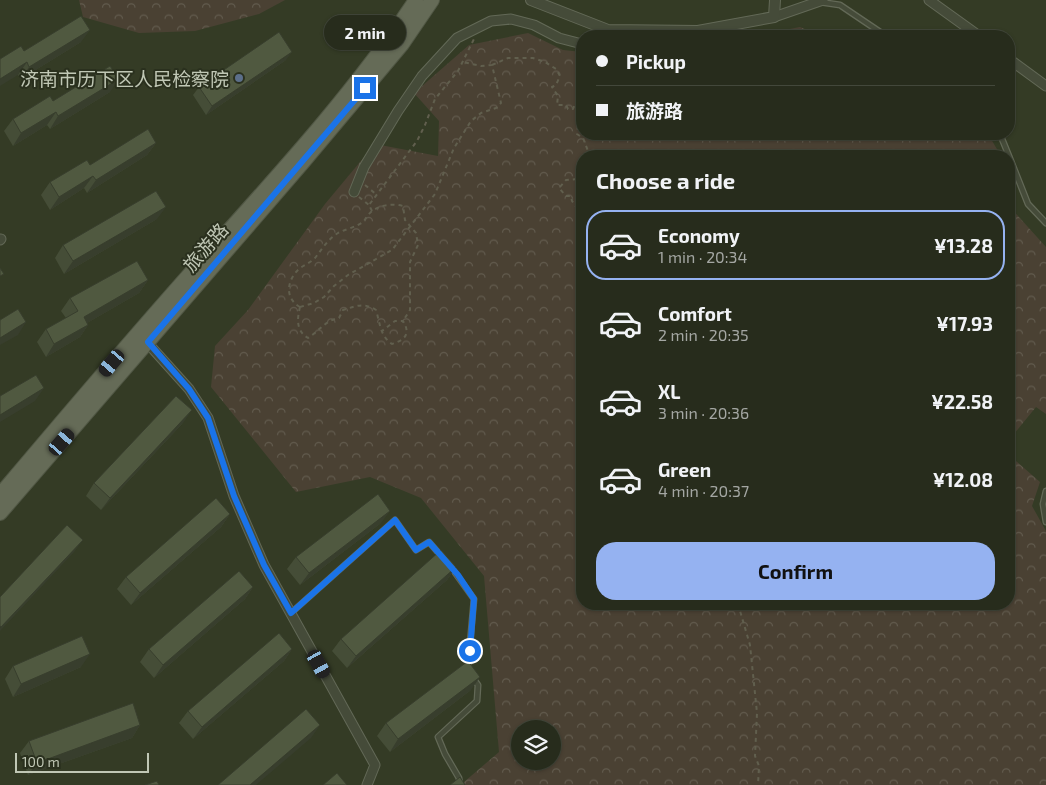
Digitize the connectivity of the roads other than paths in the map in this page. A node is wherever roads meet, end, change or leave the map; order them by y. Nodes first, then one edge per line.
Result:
1 (416, 0) edge
2 (432, 0) edge
3 (531, 0) edge
4 (775, 0) edge
5 (930, 0) edge
6 (821, 1) edge
7 (774, 17) junction
8 (608, 30) edge
9 (714, 30) edge
10 (877, 30) edge
11 (972, 30) edge
12 (576, 42) edge
13 (1015, 64) edge
14 (1045, 86) edge
15 (1015, 171) edge
16 (354, 192) road end
17 (1046, 223) edge
18 (143, 337) junction
19 (1046, 490) edge
20 (0, 494) edge
21 (0, 513) edge
22 (1046, 522) edge
23 (291, 613) junction
24 (468, 668) edge
25 (473, 677) edge
26 (367, 785) edge
27 (460, 785) edge

1 - 18 main road, 旅游路
2 - 18 main road, 旅游路
3 - 8 street
4 - 7 street
5 - 11 street
6 - 7 street
6 - 10 lane
7 - 9 street
12 - 16 street
13 - 14 street
15 - 17 lane
18 - 20 main road, 旅游路
18 - 21 main road, 旅游路
18 - 23 street
19 - 22 lane
23 - 24 lane
23 - 26 street
25 - 27 lane

